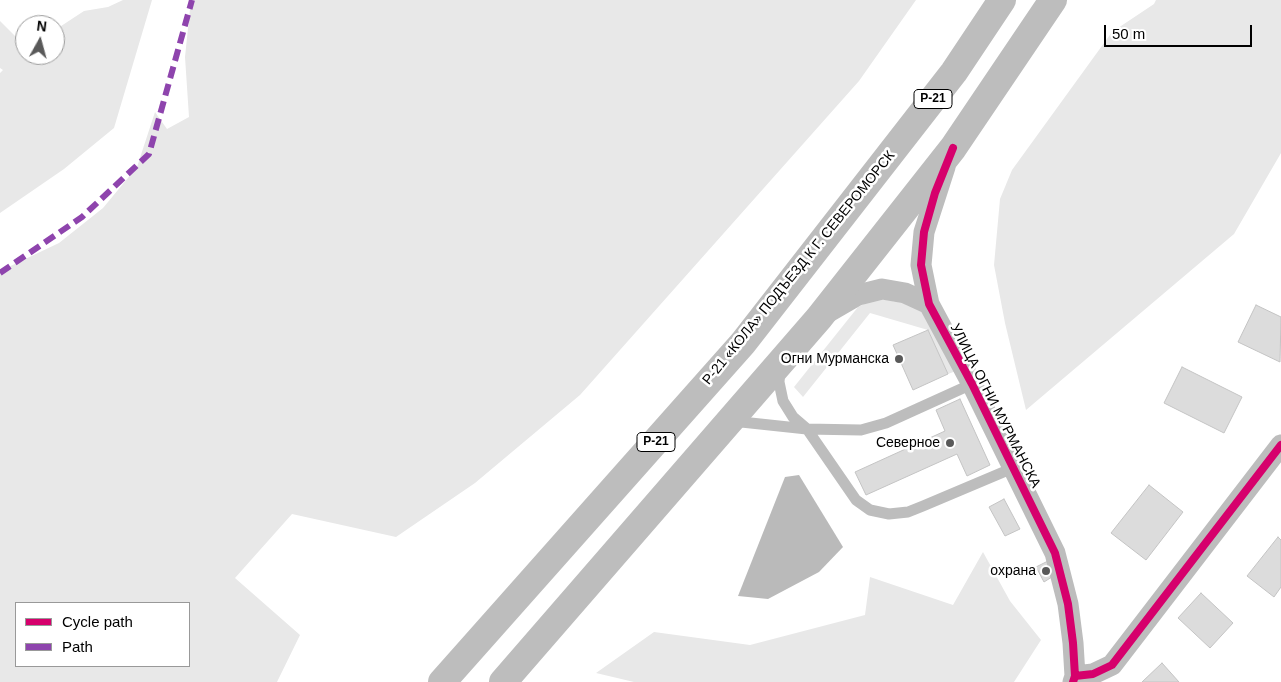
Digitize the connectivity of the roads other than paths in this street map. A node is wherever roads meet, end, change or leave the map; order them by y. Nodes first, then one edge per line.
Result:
1 (1002, 0) edge
2 (1053, 0) edge
3 (952, 148) junction
4 (928, 304) junction
5 (819, 318) junction
6 (781, 364) junction
7 (972, 384) junction
8 (732, 421) junction
9 (807, 429) junction
10 (1281, 445) edge
11 (1013, 468) junction
12 (1074, 679) edge
13 (442, 682) edge
14 (503, 682) edge

1 - 13 main road, Р-21 «КОЛА» ПОДЪЕЗД К Г. СЕВЕРОМОРСК / Р-21
2 - 3 main road
3 - 4 street, УЛИЦА ОГНИ МУРМАНСКА
3 - 5 main road
4 - 5 street
4 - 7 street, УЛИЦА ОГНИ МУРМАНСКА
5 - 6 main road
6 - 8 main road
6 - 9 lane
7 - 9 lane
7 - 11 street, УЛИЦА ОГНИ МУРМАНСКА
8 - 9 lane
8 - 14 main road
9 - 11 lane
10 - 12 street, УЛИЦА ОГНИ МУРМАНСКА
11 - 12 street, УЛИЦА ОГНИ МУРМАНСКА

